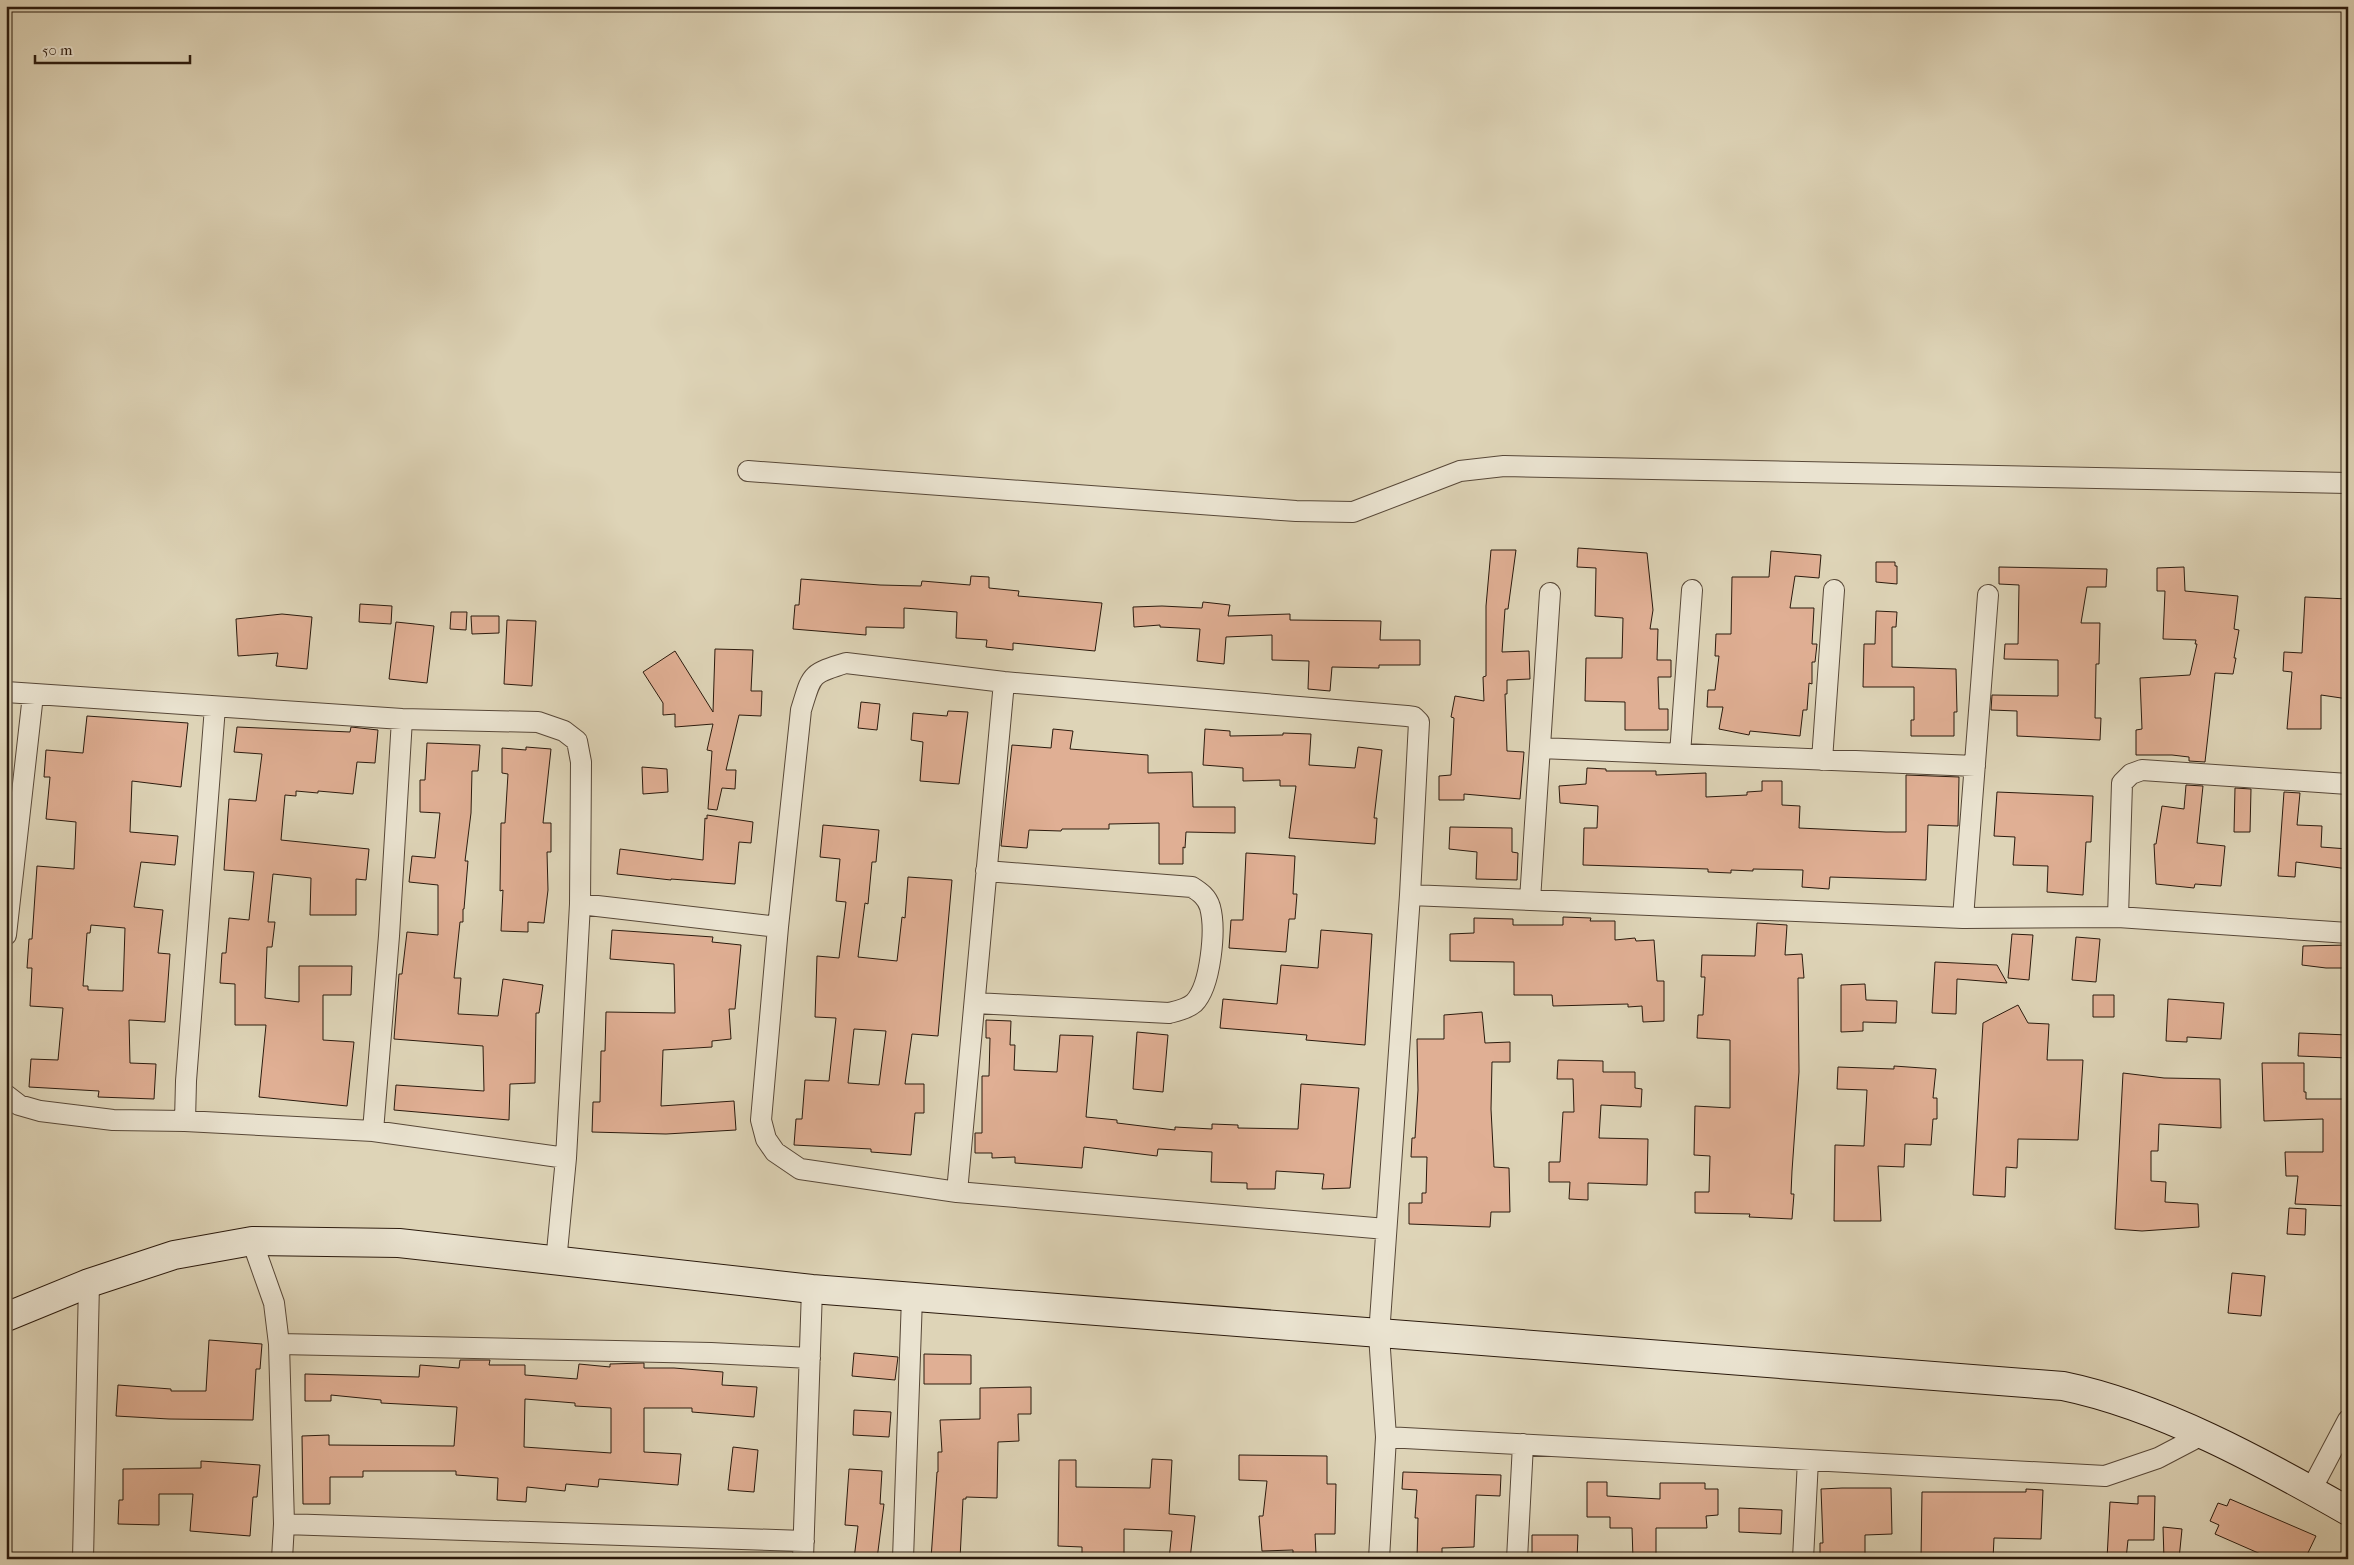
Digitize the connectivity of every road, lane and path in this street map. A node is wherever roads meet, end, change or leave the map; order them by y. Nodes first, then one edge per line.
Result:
1 (748, 471) dead end
2 (2348, 483) edge
3 (1692, 590) dead end
4 (1834, 590) dead end
5 (1550, 593) dead end
6 (1988, 595) dead end
7 (1004, 682) junction
8 (6, 692) edge
9 (33, 695) junction
10 (215, 707) junction
11 (402, 719) junction
12 (1540, 748) junction
13 (1680, 754) junction
14 (1822, 760) junction
15 (1975, 766) junction
16 (2348, 784) edge
17 (986, 871) junction
18 (1410, 894) junction
19 (1530, 900) junction
20 (580, 904) junction
21 (2118, 917) junction
22 (1963, 918) junction
23 (778, 928) junction
24 (2348, 933) edge
25 (6, 936) edge
26 (975, 1003) junction
27 (6, 1095) edge
28 (185, 1121) junction
29 (373, 1131) junction
30 (566, 1158) junction
31 (957, 1192) junction
32 (1386, 1229) junction
33 (252, 1241) junction
34 (556, 1262) junction
35 (89, 1283) junction
36 (812, 1289) junction
37 (912, 1297) junction
38 (6, 1317) edge
39 (1379, 1334) junction
40 (279, 1344) junction
41 (810, 1358) junction
42 (2348, 1420) edge
43 (2202, 1435) junction
44 (1386, 1437) junction
45 (1523, 1444) junction
46 (1808, 1460) junction
47 (2311, 1490) junction
48 (2348, 1511) edge
49 (284, 1524) junction
50 (803, 1550) edge
51 (83, 1559) edge
52 (282, 1559) edge
53 (903, 1559) edge
54 (1379, 1559) edge
55 (1517, 1559) edge
56 (1803, 1559) edge

1 - 2 street
3 - 13 street
4 - 14 street
5 - 12 street
6 - 15 street
7 - 17 street
7 - 18 street
7 - 23 street
8 - 9 street
9 - 10 street
9 - 25 street
10 - 11 street
10 - 28 street
11 - 20 street
11 - 29 street
12 - 13 street
12 - 19 street
13 - 14 street
14 - 15 street
15 - 22 street
16 - 21 street
17 - 26 street
17 - 26 street
18 - 19 street
18 - 32 street
19 - 22 street
20 - 23 street
20 - 30 street
21 - 22 street
21 - 24 street
23 - 31 street
26 - 31 street
27 - 28 street
28 - 29 street
29 - 30 street
30 - 34 street
31 - 32 street
32 - 39 street
33 - 34 street
33 - 35 street
33 - 40 street
34 - 36 street
35 - 38 street
35 - 51 street
36 - 37 street
36 - 41 street
37 - 39 street
37 - 53 street
39 - 43 street
39 - 44 street
40 - 41 street
40 - 49 street
41 - 50 street
42 - 47 street
43 - 46 street
43 - 47 street
44 - 45 street
44 - 54 street
45 - 46 street
45 - 55 street
46 - 56 street
47 - 48 street
49 - 50 street
49 - 52 street

